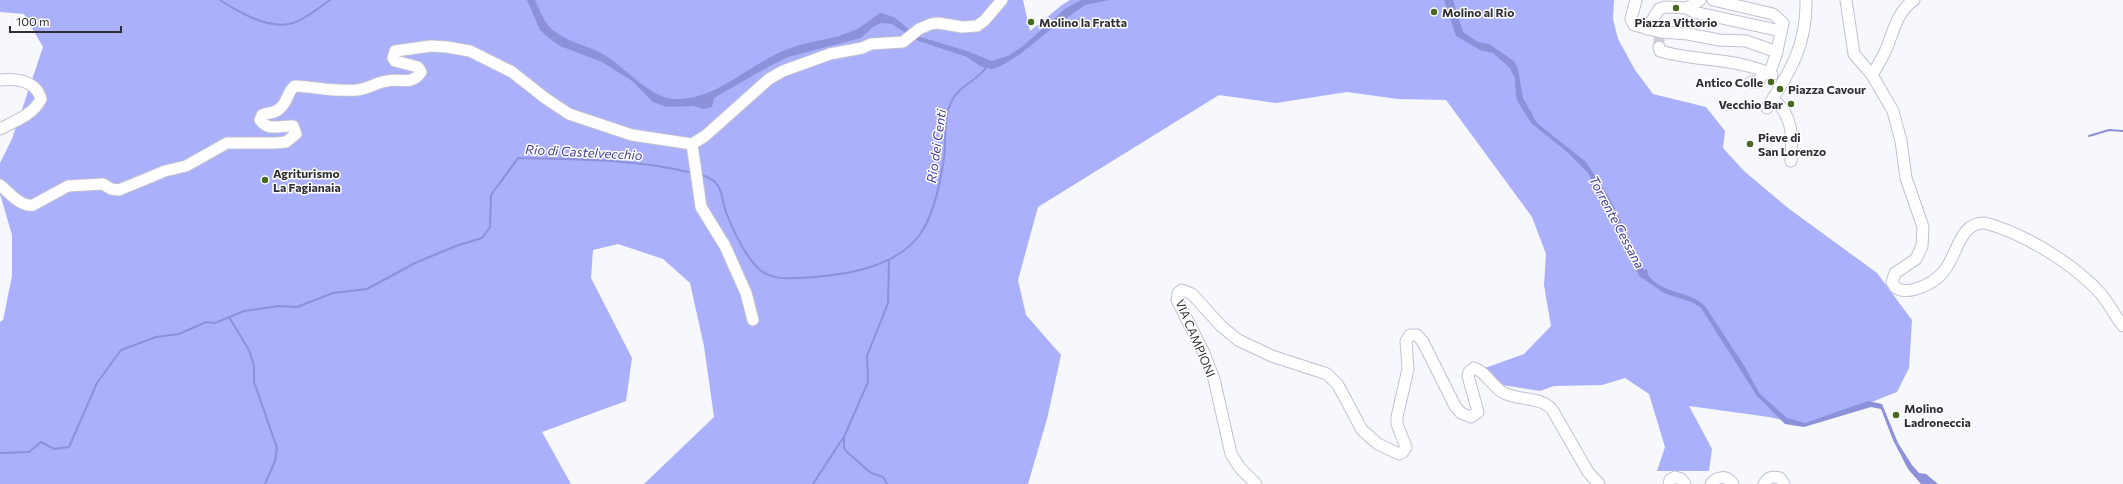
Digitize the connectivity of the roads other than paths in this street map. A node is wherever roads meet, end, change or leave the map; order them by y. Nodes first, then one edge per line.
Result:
1 (1002, 0) edge
2 (1636, 0) edge
3 (1700, 0) edge
4 (1713, 0) edge
5 (1846, 0) edge
6 (1914, 0) edge
7 (1805, 1) edge
8 (1687, 8) junction
9 (1753, 24) junction
10 (1782, 27) junction
11 (1647, 29) junction
12 (1746, 41) junction
13 (1659, 47) dead end
14 (1776, 52) junction
15 (1768, 74) junction
16 (1872, 74) junction
17 (0, 80) edge
18 (1751, 82) dead end
19 (0, 129) edge
20 (692, 144) junction
21 (1791, 161) dead end
22 (0, 185) edge
23 (752, 320) dead end
24 (2123, 326) edge
25 (1256, 484) edge
26 (1599, 484) edge
27 (1669, 484) edge
28 (1685, 484) edge
29 (1711, 484) edge
30 (1733, 484) edge
31 (1764, 484) edge
32 (1784, 484) edge

1 - 20 street
2 - 11 street
3 - 8 street
4 - 10 street
5 - 16 street
6 - 16 street
7 - 21 street
8 - 9 street
8 - 11 street
9 - 10 street
9 - 12 street
10 - 14 street
11 - 12 street
12 - 14 street
13 - 15 street
14 - 15 street
15 - 18 street
16 - 24 street
17 - 19 street
20 - 22 street
20 - 23 street
25 - 26 street, VIA CAMPIONI
27 - 28 street
29 - 30 street
31 - 32 street

